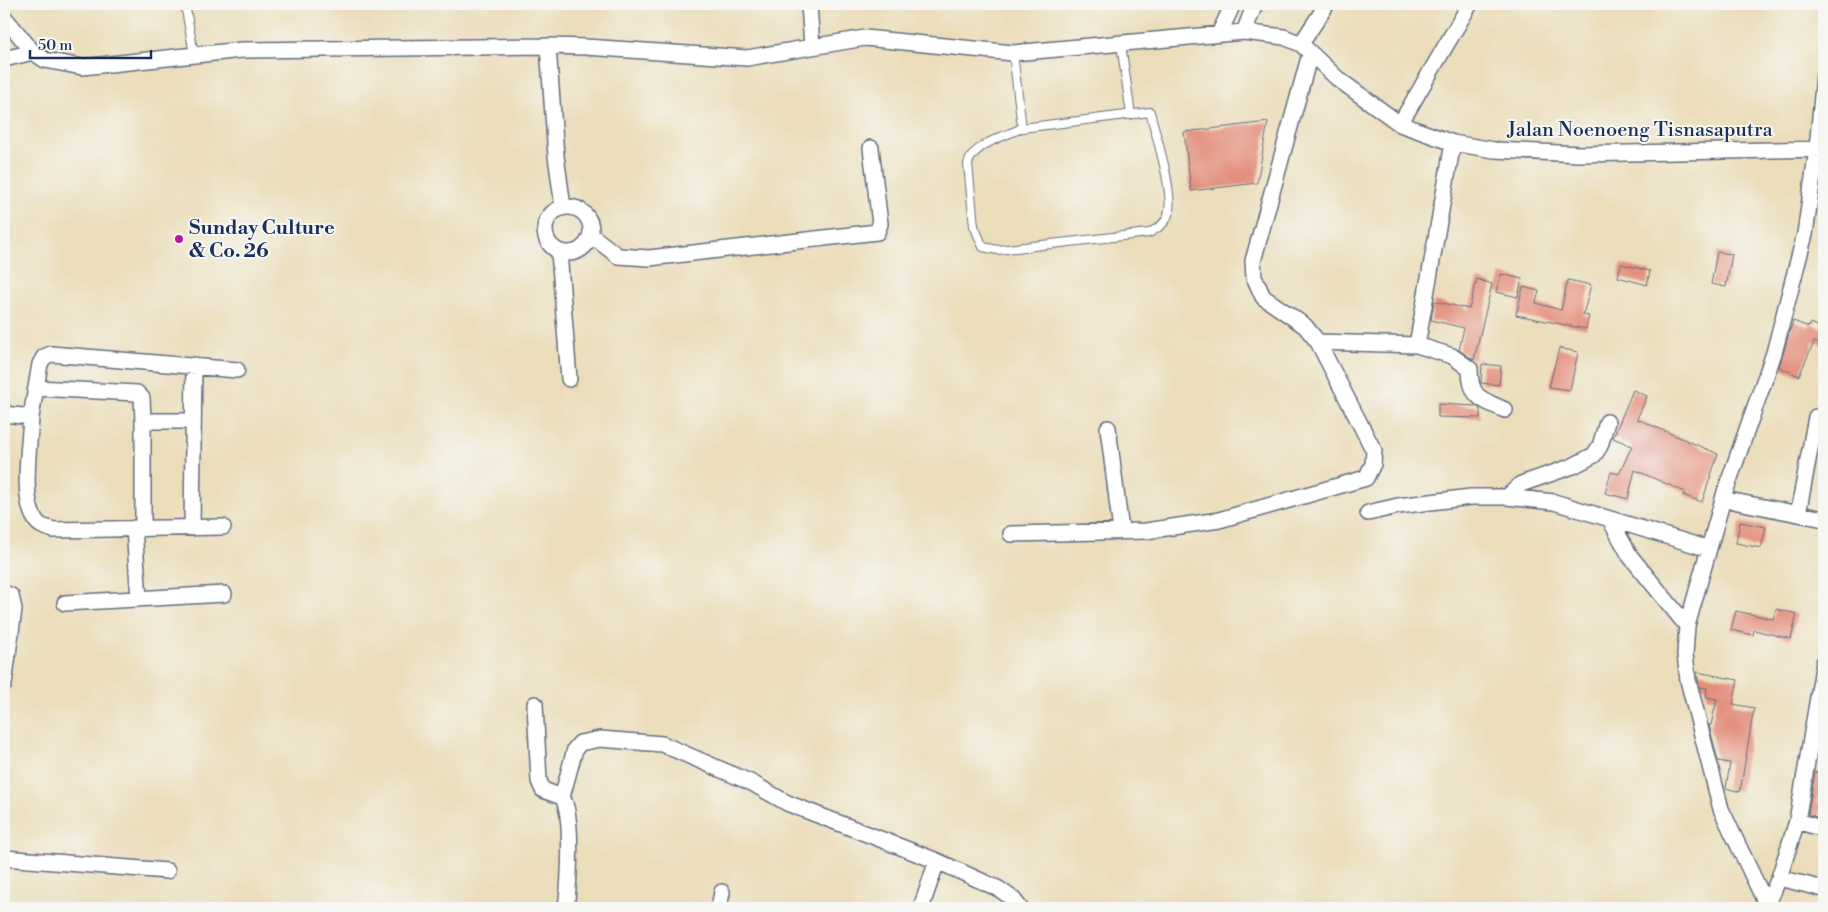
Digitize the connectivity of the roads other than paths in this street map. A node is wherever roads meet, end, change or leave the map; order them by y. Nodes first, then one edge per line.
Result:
1 (185, 4) edge
2 (809, 4) edge
3 (1233, 4) edge
4 (1256, 4) edge
5 (1327, 4) edge
6 (1470, 4) edge
7 (4, 17) edge
8 (1244, 32) junction
9 (1219, 34) junction
10 (1120, 44) junction
11 (548, 46) junction
12 (812, 47) junction
13 (1305, 49) junction
14 (33, 52) junction
15 (1013, 53) junction
16 (194, 54) junction
17 (4, 59) edge
18 (1824, 75) edge
19 (1131, 114) junction
20 (1400, 124) junction
21 (1022, 128) junction
22 (1453, 144) junction
23 (872, 148) dead end
24 (1821, 149) edge
25 (563, 207) junction
26 (591, 235) junction
27 (559, 252) junction
28 (1318, 342) junction
29 (1417, 345) junction
30 (194, 365) junction
31 (237, 370) dead end
32 (569, 379) dead end
33 (36, 388) junction
34 (1504, 410) dead end
35 (4, 414) edge
36 (31, 417) junction
37 (1816, 417) dead end
38 (143, 421) junction
39 (193, 421) junction
40 (1608, 422) dead end
41 (1108, 428) dead end
42 (1507, 497) junction
43 (1723, 499) junction
44 (1368, 512) dead end
45 (1798, 514) junction
46 (1824, 519) edge
47 (1610, 520) junction
48 (223, 527) dead end
49 (139, 528) junction
50 (192, 528) junction
51 (1121, 531) junction
52 (1011, 534) dead end
53 (1709, 549) junction
54 (4, 593) edge
55 (224, 594) dead end
56 (139, 598) junction
57 (65, 603) dead end
58 (1687, 626) junction
59 (1824, 662) edge
60 (4, 676) edge
61 (535, 704) dead end
62 (562, 797) junction
63 (1797, 820) junction
64 (1824, 829) edge
65 (4, 858) edge
66 (937, 861) junction
67 (167, 871) dead end
68 (1779, 878) junction
69 (1824, 889) edge
70 (722, 892) dead end
71 (1767, 907) edge
72 (566, 908) edge
73 (719, 908) edge
74 (921, 908) edge
75 (1020, 908) edge

1 - 16 lane
2 - 12 street
3 - 9 street
4 - 8 street
5 - 13 street
6 - 20 street
7 - 14 street
8 - 9 street, Jalan Noenoeng Tisnasaputra
8 - 13 street, Jalan Noenoeng Tisnasaputra
9 - 10 street, Jalan Noenoeng Tisnasaputra
10 - 15 street, Jalan Noenoeng Tisnasaputra
10 - 19 lane
11 - 12 street, Jalan Noenoeng Tisnasaputra
11 - 16 street, Jalan Noenoeng Tisnasaputra
11 - 25 street
12 - 15 street, Jalan Noenoeng Tisnasaputra
13 - 20 street, Jalan Noenoeng Tisnasaputra
13 - 28 street
14 - 16 street, Jalan Noenoeng Tisnasaputra
14 - 17 street
15 - 21 lane
18 - 24 street
19 - 21 lane
19 - 21 lane
20 - 22 street, Jalan Noenoeng Tisnasaputra
22 - 24 street, Jalan Noenoeng Tisnasaputra
22 - 29 street
23 - 26 street
24 - 43 street
25 - 26 street
25 - 27 street
26 - 27 street
27 - 32 street
28 - 29 street
28 - 51 street
29 - 34 street
30 - 31 street
30 - 33 street
30 - 39 street
33 - 36 street
33 - 38 street
35 - 36 street
36 - 49 street
37 - 45 street
38 - 39 street
38 - 49 street
39 - 50 street
40 - 42 street
41 - 51 street
42 - 44 street
42 - 47 street
43 - 45 street
43 - 53 street
45 - 46 street
47 - 53 street
47 - 58 street
48 - 50 street
49 - 50 street
49 - 56 street
51 - 52 street
53 - 58 street
54 - 60 street
55 - 56 street
56 - 57 street
58 - 71 street
59 - 63 street
61 - 62 street
62 - 66 street
62 - 72 street
63 - 64 street
63 - 68 street
65 - 67 street
66 - 74 street
66 - 75 street
68 - 69 street
68 - 71 street
70 - 73 street

